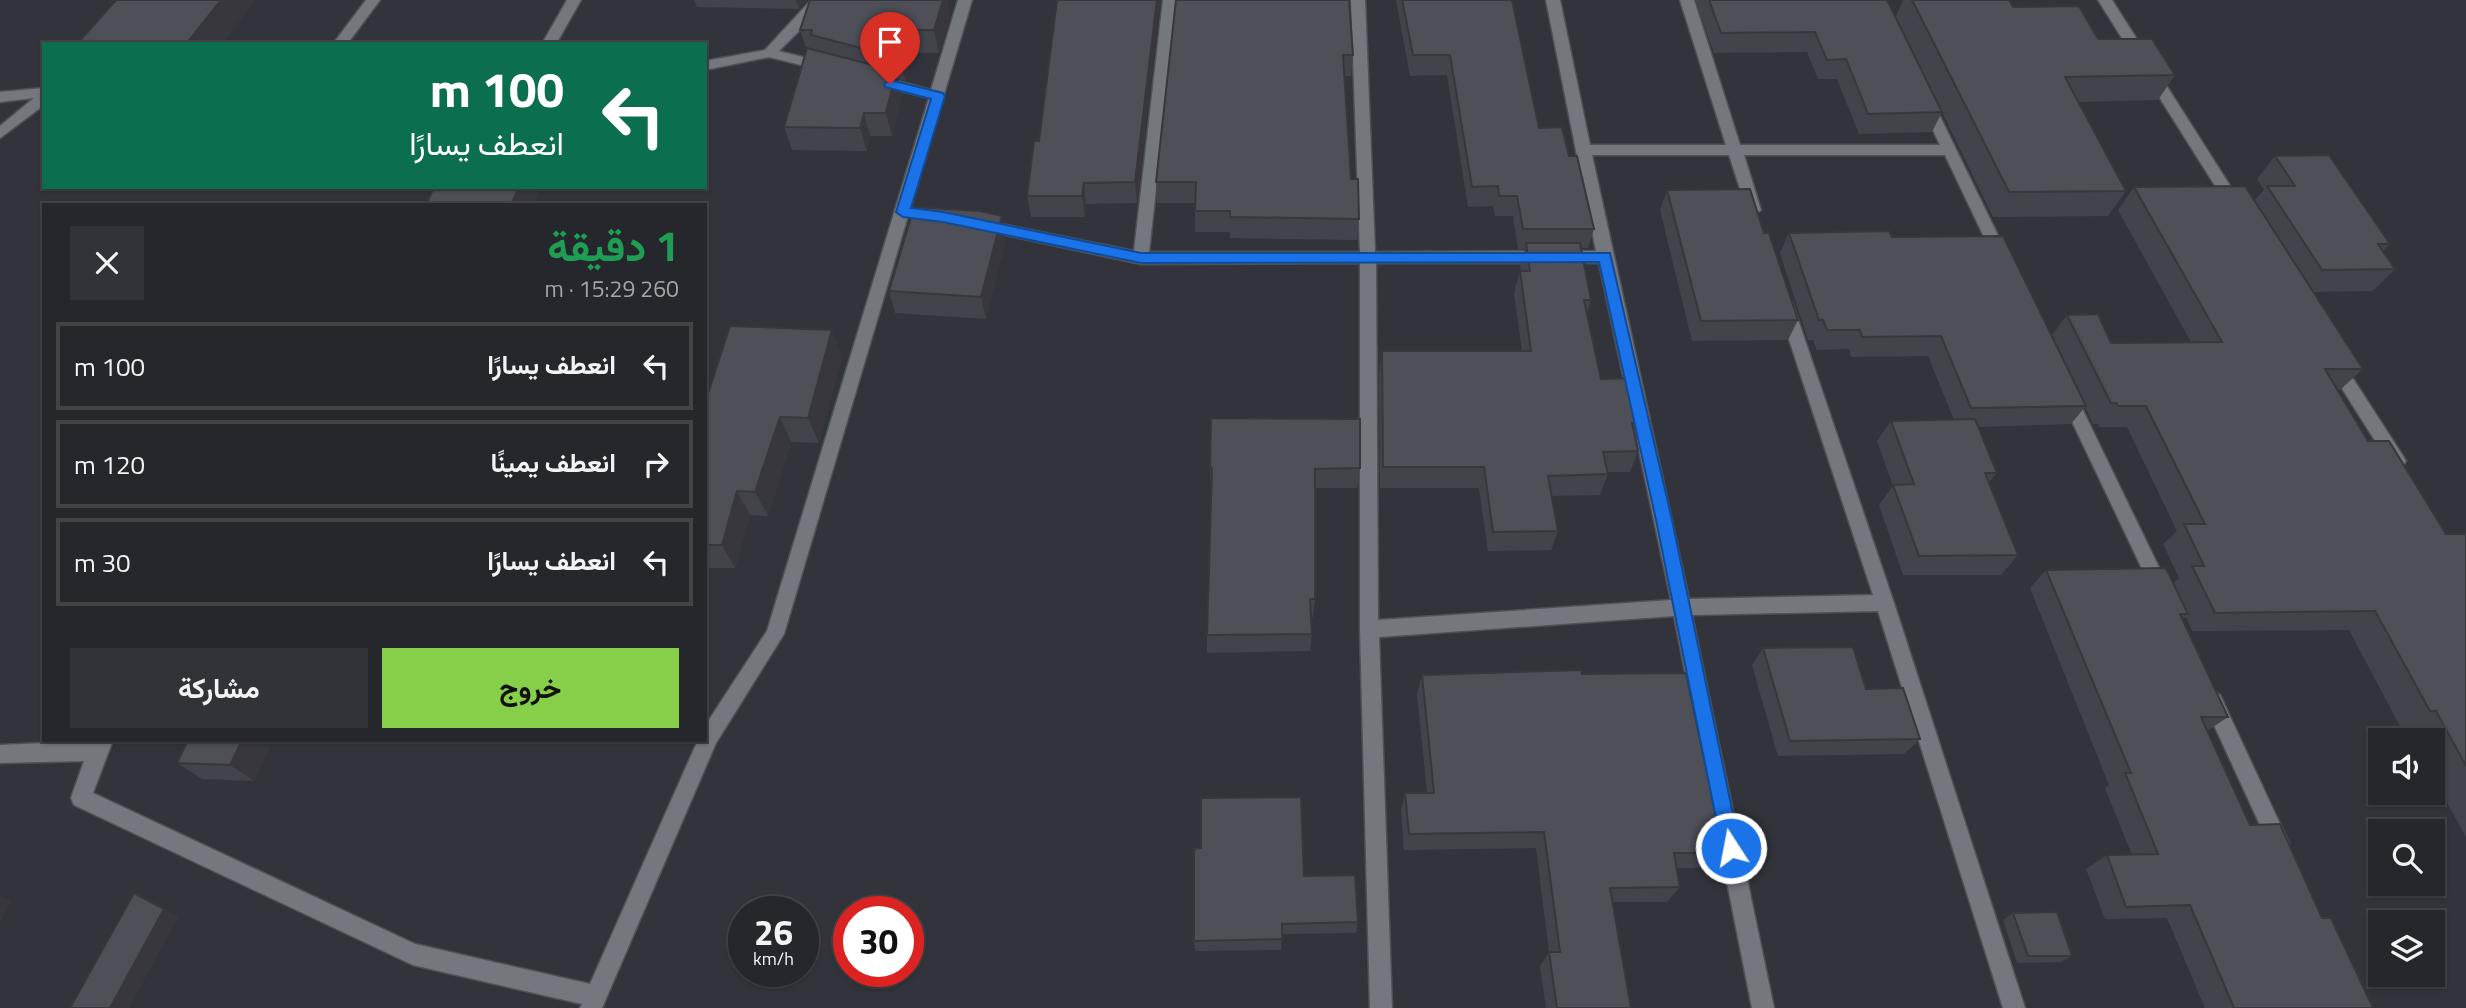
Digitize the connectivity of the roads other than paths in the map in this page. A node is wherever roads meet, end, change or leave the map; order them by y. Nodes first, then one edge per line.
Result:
1 (373, 0) edge
2 (574, 0) edge
3 (818, 0) edge
4 (965, 0) edge
5 (1170, 0) edge
6 (1358, 0) edge
7 (1553, 0) edge
8 (2105, 0) edge
9 (1689, 3) edge
10 (342, 42) edge
11 (551, 42) edge
12 (769, 53) junction
13 (707, 66) edge
14 (834, 69) edge
15 (860, 76) edge
16 (1920, 87) edge
17 (42, 95) edge
18 (938, 96) junction
19 (0, 97) edge
20 (42, 97) edge
21 (0, 133) edge
22 (1734, 149) junction
23 (1584, 150) junction
24 (1949, 150) junction
25 (964, 221) edge
26 (2245, 221) edge
27 (1760, 227) edge
28 (1368, 257) junction
29 (1605, 257) junction
30 (1141, 258) junction
31 (2010, 274) edge
32 (1782, 292) edge
33 (2326, 349) edge
34 (2058, 374) edge
35 (2407, 477) edge
36 (1885, 603) junction
37 (1682, 607) junction
38 (2171, 611) edge
39 (1369, 629) junction
40 (2205, 685) edge
41 (707, 742) edge
42 (707, 742) edge
43 (100, 746) edge
44 (0, 754) edge
45 (2286, 859) edge
46 (594, 1002) edge
47 (1381, 1008) edge
48 (1763, 1008) edge
49 (2014, 1008) edge

1 - 10 street
2 - 11 street
3 - 12 street
4 - 18 street
5 - 30 street
6 - 28 street
7 - 23 street
8 - 26 street
9 - 22 street
12 - 13 street
12 - 14 street
15 - 18 street
16 - 24 street
17 - 19 street
18 - 41 street
20 - 21 street
22 - 23 street
22 - 24 street
22 - 27 street
23 - 29 street
24 - 31 street
25 - 30 street
28 - 29 street
28 - 30 street
28 - 39 street
29 - 37 street
32 - 36 street
33 - 35 street
34 - 38 street
36 - 37 street
36 - 49 street
37 - 39 street
37 - 48 street
39 - 47 street
40 - 45 street
42 - 46 street
43 - 44 street
43 - 46 street

